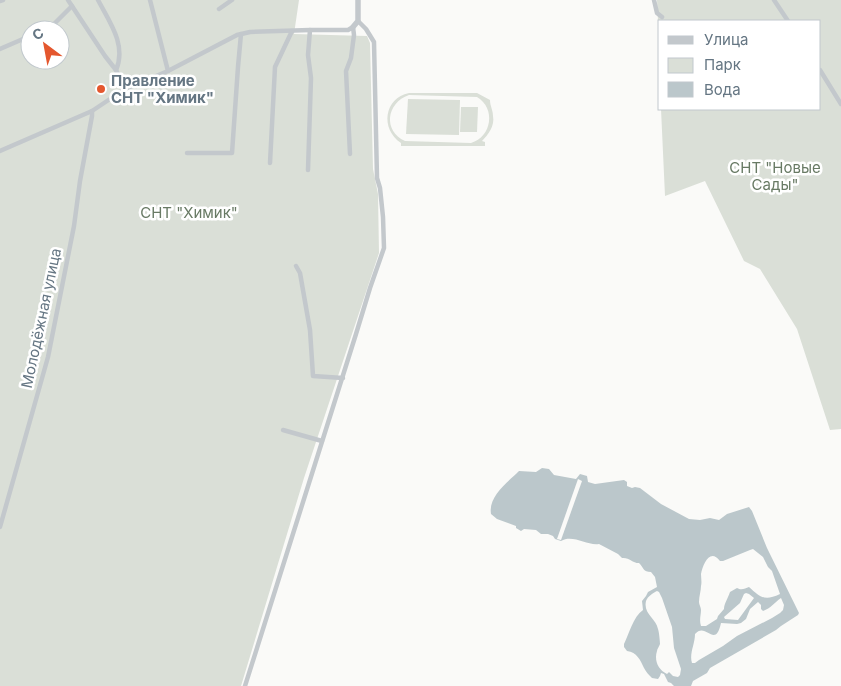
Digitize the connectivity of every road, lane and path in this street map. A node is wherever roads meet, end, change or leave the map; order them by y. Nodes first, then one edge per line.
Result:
1 (68, 0) edge
2 (98, 0) edge
3 (150, 0) edge
4 (232, 0) edge
5 (358, 0) edge
6 (654, 0) edge
7 (774, 0) edge
8 (72, 6) junction
9 (219, 9) dead end
10 (662, 17) dead end
11 (58, 20) edge
12 (787, 20) edge
13 (358, 21) junction
14 (353, 27) junction
15 (310, 30) junction
16 (292, 31) junction
17 (241, 34) junction
18 (20, 40) edge
19 (0, 49) edge
20 (116, 70) junction
21 (168, 71) junction
22 (821, 72) edge
23 (125, 89) junction
24 (841, 104) edge
25 (92, 111) junction
26 (0, 151) edge
27 (187, 153) dead end
28 (350, 154) dead end
29 (270, 163) dead end
30 (308, 170) dead end
31 (296, 266) dead end
32 (342, 378) junction
33 (283, 430) dead end
34 (322, 441) junction
35 (0, 527) edge
36 (245, 686) edge

1 - 8 street
2 - 20 street
3 - 21 street
4 - 9 street
5 - 13 street
6 - 10 street
7 - 12 street
8 - 11 street
8 - 20 street
13 - 14 street
13 - 32 street
14 - 15 street
14 - 28 street
15 - 16 street
15 - 30 street
16 - 17 street
16 - 29 street
17 - 21 street
17 - 27 street
18 - 19 street
20 - 23 street
21 - 23 street
22 - 24 street
23 - 25 street
25 - 26 street
25 - 35 street, Молодёжная улица
31 - 32 street
32 - 34 street
33 - 34 street
34 - 36 street

